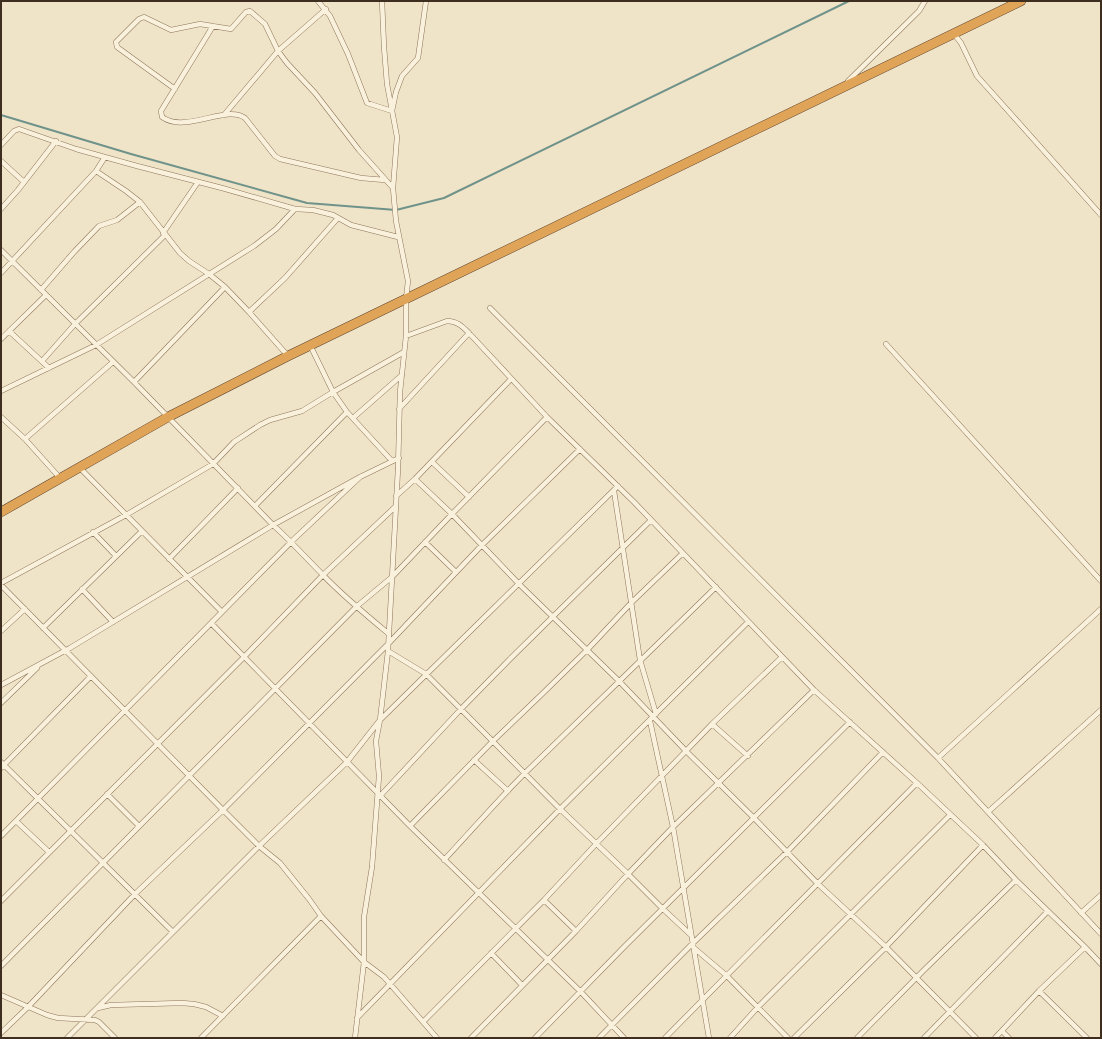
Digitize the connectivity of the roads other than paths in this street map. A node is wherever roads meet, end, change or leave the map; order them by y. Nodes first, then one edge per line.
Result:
1 (318, 1) edge
2 (382, 1) edge
3 (426, 1) edge
4 (925, 1) edge
5 (1021, 1) edge
6 (326, 9) junction
7 (213, 26) junction
8 (954, 34) junction
9 (278, 51) junction
10 (841, 88) junction
11 (175, 89) junction
12 (392, 111) junction
13 (224, 115) junction
14 (56, 141) junction
15 (1, 145) edge
16 (105, 157) junction
17 (1, 161) edge
18 (96, 171) junction
19 (385, 180) junction
20 (24, 182) junction
21 (198, 182) junction
22 (393, 188) junction
23 (140, 202) junction
24 (2, 205) edge
25 (295, 209) junction
26 (1101, 215) edge
27 (338, 218) junction
28 (164, 234) junction
29 (398, 237) junction
30 (1, 250) edge
31 (12, 261) junction
32 (1, 273) edge
33 (209, 274) junction
34 (225, 287) junction
35 (41, 290) junction
36 (46, 295) junction
37 (406, 299) junction
38 (490, 308) dead end
39 (249, 312) junction
40 (75, 324) junction
41 (9, 331) junction
42 (469, 333) junction
43 (406, 336) junction
44 (1, 339) edge
45 (886, 344) dead end
46 (96, 345) junction
47 (310, 345) junction
48 (404, 352) junction
49 (288, 356) junction
50 (42, 360) junction
51 (113, 362) junction
52 (49, 368) junction
53 (402, 375) junction
54 (511, 379) junction
55 (134, 382) junction
56 (1, 391) edge
57 (333, 392) junction
58 (399, 409) junction
59 (347, 412) junction
60 (168, 417) junction
61 (547, 417) junction
62 (353, 418) junction
63 (2, 420) edge
64 (25, 439) junction
65 (580, 449) junction
66 (399, 458) junction
67 (392, 461) junction
68 (432, 462) junction
69 (213, 464) junction
70 (79, 467) junction
71 (360, 477) junction
72 (60, 478) junction
73 (415, 479) junction
74 (618, 486) junction
75 (238, 488) junction
76 (614, 491) junction
77 (396, 496) junction
78 (469, 497) junction
79 (255, 506) junction
80 (396, 506) junction
81 (1, 512) edge
82 (452, 514) junction
83 (126, 515) junction
84 (651, 520) junction
85 (274, 525) junction
86 (142, 531) junction
87 (93, 532) junction
88 (292, 541) junction
89 (425, 542) junction
90 (481, 546) junction
91 (623, 548) junction
92 (683, 553) junction
93 (116, 556) junction
94 (169, 559) junction
95 (456, 572) junction
96 (323, 575) junction
97 (392, 577) junction
98 (187, 578) junction
99 (1101, 581) edge
100 (1, 584) edge
101 (519, 584) junction
102 (716, 587) junction
103 (82, 589) junction
104 (632, 602) junction
105 (356, 607) junction
106 (25, 609) junction
107 (1101, 610) edge
108 (222, 612) junction
109 (553, 616) junction
110 (113, 622) junction
111 (748, 622) junction
112 (211, 623) junction
113 (43, 628) junction
114 (1, 631) edge
115 (389, 634) junction
116 (388, 644) junction
117 (587, 650) junction
118 (65, 651) junction
119 (388, 651) junction
120 (244, 657) junction
121 (782, 657) junction
122 (640, 660) junction
123 (41, 664) junction
124 (426, 674) junction
125 (91, 676) junction
126 (619, 680) junction
127 (1, 685) edge
128 (276, 689) junction
129 (814, 690) junction
130 (1, 703) edge
131 (461, 709) junction
132 (1101, 710) edge
133 (124, 711) junction
134 (653, 718) junction
135 (380, 720) junction
136 (309, 722) junction
137 (850, 722) junction
138 (712, 724) junction
139 (492, 742) junction
140 (158, 744) junction
141 (686, 751) junction
142 (883, 752) junction
143 (748, 756) junction
144 (938, 758) junction
145 (474, 760) junction
146 (347, 762) junction
147 (2, 765) edge
148 (524, 774) junction
149 (189, 776) junction
150 (662, 777) junction
151 (719, 783) junction
152 (917, 783) junction
153 (508, 791) junction
154 (107, 794) junction
155 (379, 794) junction
156 (39, 799) junction
157 (560, 809) junction
158 (223, 810) junction
159 (988, 812) junction
160 (950, 815) junction
161 (754, 818) junction
162 (16, 821) junction
163 (139, 826) junction
164 (410, 826) junction
165 (673, 827) junction
166 (70, 831) junction
167 (1, 836) edge
168 (596, 844) junction
169 (983, 845) junction
170 (259, 846) junction
171 (49, 852) junction
172 (787, 852) junction
173 (444, 860) junction
174 (103, 862) junction
175 (628, 874) junction
176 (1016, 880) junction
177 (818, 884) junction
178 (684, 888) junction
179 (480, 892) junction
180 (135, 894) junction
181 (1101, 895) edge
182 (544, 900) junction
183 (1, 901) edge
184 (663, 909) junction
185 (1048, 911) junction
186 (1082, 913) junction
187 (851, 915) junction
188 (321, 916) junction
189 (515, 929) junction
190 (576, 931) junction
191 (173, 932) junction
192 (1101, 934) edge
193 (692, 935) junction
194 (693, 943) junction
195 (886, 947) junction
196 (1085, 947) junction
197 (694, 948) junction
198 (491, 953) junction
199 (547, 960) junction
200 (364, 962) junction
201 (1101, 964) edge
202 (1, 966) edge
203 (727, 976) junction
204 (916, 978) junction
205 (390, 984) junction
206 (522, 985) junction
207 (1038, 991) junction
208 (581, 992) junction
209 (1, 995) edge
210 (703, 1000) junction
211 (28, 1007) junction
212 (758, 1007) junction
213 (96, 1009) junction
214 (951, 1012) junction
215 (223, 1016) junction
216 (357, 1018) junction
217 (85, 1020) junction
218 (423, 1022) junction
219 (612, 1025) junction
220 (1002, 1031) junction
221 (1, 1033) edge
222 (67, 1038) edge
223 (116, 1038) edge
224 (201, 1038) edge
225 (355, 1038) edge
226 (437, 1038) edge
227 (470, 1038) edge
228 (535, 1038) edge
229 (599, 1038) edge
230 (624, 1038) edge
231 (665, 1038) edge
232 (708, 1038) edge
233 (730, 1038) edge
234 (788, 1038) edge
235 (794, 1038) edge
236 (857, 1038) edge
237 (924, 1038) edge
238 (976, 1038) edge
239 (995, 1038) edge
240 (1009, 1038) edge
241 (1086, 1038) edge

1 - 6 street
2 - 12 street
3 - 12 street
4 - 10 street
5 - 8 highway
6 - 9 street
6 - 12 street
7 - 9 street
7 - 11 street
7 - 11 street
8 - 10 highway
8 - 26 street
9 - 13 street
9 - 19 street
10 - 37 highway
11 - 13 street
12 - 22 street
13 - 19 street
14 - 15 street
14 - 16 street
14 - 20 street
16 - 18 street
16 - 21 street
17 - 20 street
18 - 23 street
18 - 31 street
19 - 22 street
20 - 24 street
21 - 25 street
21 - 28 street
22 - 29 street
23 - 28 street
23 - 35 street
25 - 27 street
25 - 33 street
27 - 29 street
27 - 39 street
28 - 33 street
28 - 40 street
29 - 37 street
30 - 31 street
31 - 32 street
31 - 35 street
33 - 34 street
33 - 46 street
34 - 39 street
34 - 55 street
35 - 36 street
36 - 40 street
36 - 41 street
37 - 43 street
37 - 47 highway
38 - 144 street
39 - 49 street
40 - 46 street
40 - 50 street
41 - 44 street
41 - 50 street
42 - 43 street
42 - 54 street
42 - 58 street
43 - 48 street
45 - 99 street
46 - 51 street
46 - 52 street
47 - 49 highway
47 - 57 street
48 - 53 street
48 - 57 street
49 - 60 highway
50 - 52 street
51 - 55 street
51 - 64 street
52 - 56 street
53 - 58 street
53 - 62 street
54 - 61 street
54 - 68 street
55 - 60 street
57 - 59 street
57 - 69 street
58 - 66 street
59 - 62 street
59 - 79 street
60 - 69 street
60 - 70 highway
61 - 65 street
61 - 78 street
62 - 67 street
63 - 64 street
64 - 72 street
65 - 74 street
65 - 90 street
66 - 67 street
66 - 77 street
67 - 71 street
68 - 73 street
68 - 78 street
69 - 75 street
69 - 83 street
70 - 72 highway
70 - 83 street
71 - 85 street
71 - 88 street
72 - 81 highway
73 - 77 street
73 - 82 street
74 - 76 street
74 - 84 street
75 - 79 street
75 - 94 street
76 - 91 street
76 - 101 street
77 - 80 street
78 - 82 street
79 - 85 street
80 - 96 street
80 - 97 street
82 - 89 street
82 - 90 street
83 - 86 street
83 - 87 street
84 - 91 street
84 - 92 street
85 - 88 street
85 - 98 street
86 - 93 street
86 - 94 street
87 - 93 street
87 - 100 street
88 - 96 street
88 - 108 street
89 - 95 street
89 - 97 street
90 - 95 street
90 - 101 street
91 - 104 street
91 - 109 street
92 - 102 street
92 - 104 street
93 - 103 street
94 - 98 street
95 - 116 street
96 - 105 street
96 - 120 street
97 - 105 street
97 - 115 street
98 - 108 street
98 - 110 street
100 - 106 street
101 - 109 street
101 - 124 street
102 - 111 street
102 - 122 street
103 - 110 street
103 - 113 street
104 - 117 street
104 - 122 street
105 - 115 street
105 - 128 street
106 - 113 street
106 - 114 street
107 - 144 street
108 - 112 street
109 - 117 street
109 - 131 street
110 - 118 street
111 - 121 street
111 - 134 street
112 - 120 street
112 - 133 street
113 - 118 street
115 - 116 street
116 - 119 street
116 - 136 street
117 - 126 street
117 - 139 street
118 - 123 street
118 - 125 street
119 - 124 street
119 - 135 street
120 - 128 street
120 - 140 street
121 - 129 street
121 - 138 street
122 - 126 street
122 - 134 street
123 - 127 street
123 - 130 street
124 - 131 street
124 - 135 street
125 - 133 street
125 - 147 street
126 - 134 street
126 - 148 street
128 - 136 street
128 - 149 street
129 - 137 street
129 - 143 street
131 - 139 street
131 - 155 street
132 - 159 street
133 - 140 street
133 - 156 street
134 - 141 street
134 - 150 street
134 - 157 street
135 - 146 street
135 - 155 street
136 - 146 street
136 - 158 street
137 - 142 street
137 - 161 street
138 - 141 street
138 - 143 street
139 - 145 street
139 - 148 street
140 - 149 street
140 - 154 street
141 - 150 street
141 - 151 street
142 - 152 street
142 - 172 street
143 - 151 street
144 - 159 street
145 - 153 street
145 - 164 street
146 - 155 street
146 - 170 street
147 - 156 street
148 - 153 street
148 - 157 street
149 - 158 street
149 - 163 street
150 - 165 street
150 - 168 street
151 - 161 street
151 - 165 street
152 - 160 street
152 - 177 street
153 - 173 street
154 - 163 street
154 - 166 street
155 - 164 street
155 - 200 street
156 - 162 street
156 - 166 street
157 - 168 street
157 - 179 street
158 - 170 street
158 - 180 street
159 - 186 street
160 - 169 street
160 - 187 street
161 - 172 street
161 - 178 street
162 - 167 street
162 - 171 street
163 - 174 street
164 - 173 street
165 - 175 street
165 - 178 street
166 - 171 street
166 - 174 street
168 - 175 street
168 - 182 street
169 - 176 street
169 - 195 street
170 - 188 street
170 - 191 street
171 - 183 street
172 - 177 street
172 - 194 street
173 - 179 street
174 - 180 street
174 - 202 street
175 - 184 street
175 - 190 street
176 - 185 street
176 - 204 street
177 - 187 street
177 - 203 street
178 - 184 street
178 - 193 street
179 - 189 street
179 - 205 street
180 - 191 street
180 - 211 street
181 - 186 street
182 - 189 street
182 - 190 street
184 - 193 street
184 - 208 street
185 - 196 street
185 - 214 street
186 - 192 street
187 - 195 street
187 - 212 street
188 - 200 street
188 - 215 street
189 - 198 street
189 - 199 street
190 - 199 street
191 - 213 street
193 - 194 street
194 - 197 street
194 - 219 street
195 - 204 street
195 - 235 street
196 - 201 street
196 - 207 street
197 - 203 street
197 - 210 street
198 - 206 street
198 - 218 street
199 - 206 street
199 - 208 street
200 - 205 street
200 - 216 street
203 - 210 street
203 - 212 street
204 - 214 street
204 - 236 street
205 - 216 street
205 - 218 street
206 - 227 street
207 - 220 street
207 - 241 street
208 - 219 street
208 - 228 street
209 - 211 street
210 - 231 street
210 - 232 street
211 - 217 street
211 - 221 street
212 - 233 street
212 - 234 street
213 - 215 street
213 - 217 street
214 - 237 street
214 - 238 street
215 - 224 street
216 - 225 street
217 - 222 street
217 - 223 street
218 - 226 street
219 - 229 street
219 - 230 street
220 - 239 street
220 - 240 street

